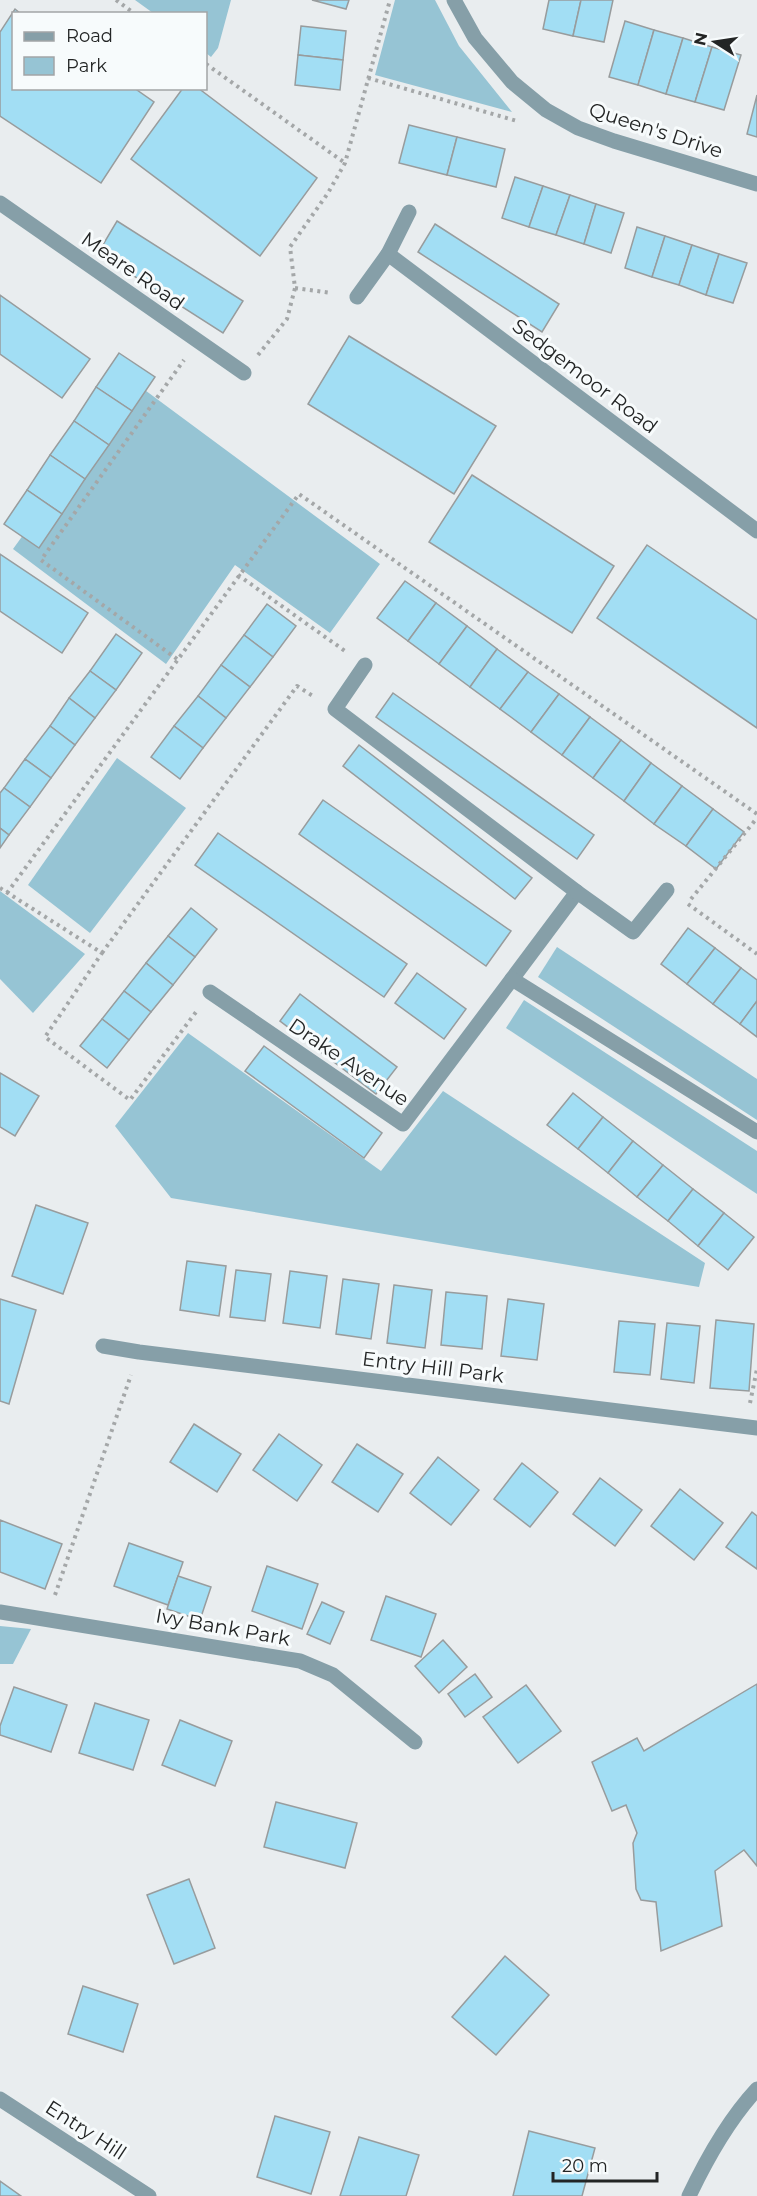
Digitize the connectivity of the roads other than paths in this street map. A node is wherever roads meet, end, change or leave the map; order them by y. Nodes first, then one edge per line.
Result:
1 (454, 0) edge
2 (757, 184) edge
3 (0, 203) edge
4 (409, 212) dead end
5 (388, 254) junction
6 (357, 297) road end
7 (244, 373) road end
8 (757, 531) edge
9 (365, 665) road end
10 (668, 890) road end
11 (577, 892) junction
12 (512, 979) junction
13 (210, 992) road end
14 (757, 1132) edge
15 (103, 1346) dead end
16 (757, 1428) edge
17 (0, 1612) edge
18 (414, 1742) dead end
19 (757, 2089) edge
20 (0, 2099) edge
21 (149, 2196) edge
22 (688, 2196) edge

1 - 2 street, Queen's Drive
3 - 7 street, Meare Road
4 - 5 street
5 - 6 street
5 - 8 street, Sedgemoor Road
9 - 11 street
10 - 11 street
11 - 12 street, Drake Avenue
12 - 13 street, Drake Avenue
12 - 14 street
15 - 16 street, Entry Hill Park
17 - 18 street, Ivy Bank Park
19 - 22 street
20 - 21 street, Entry Hill

